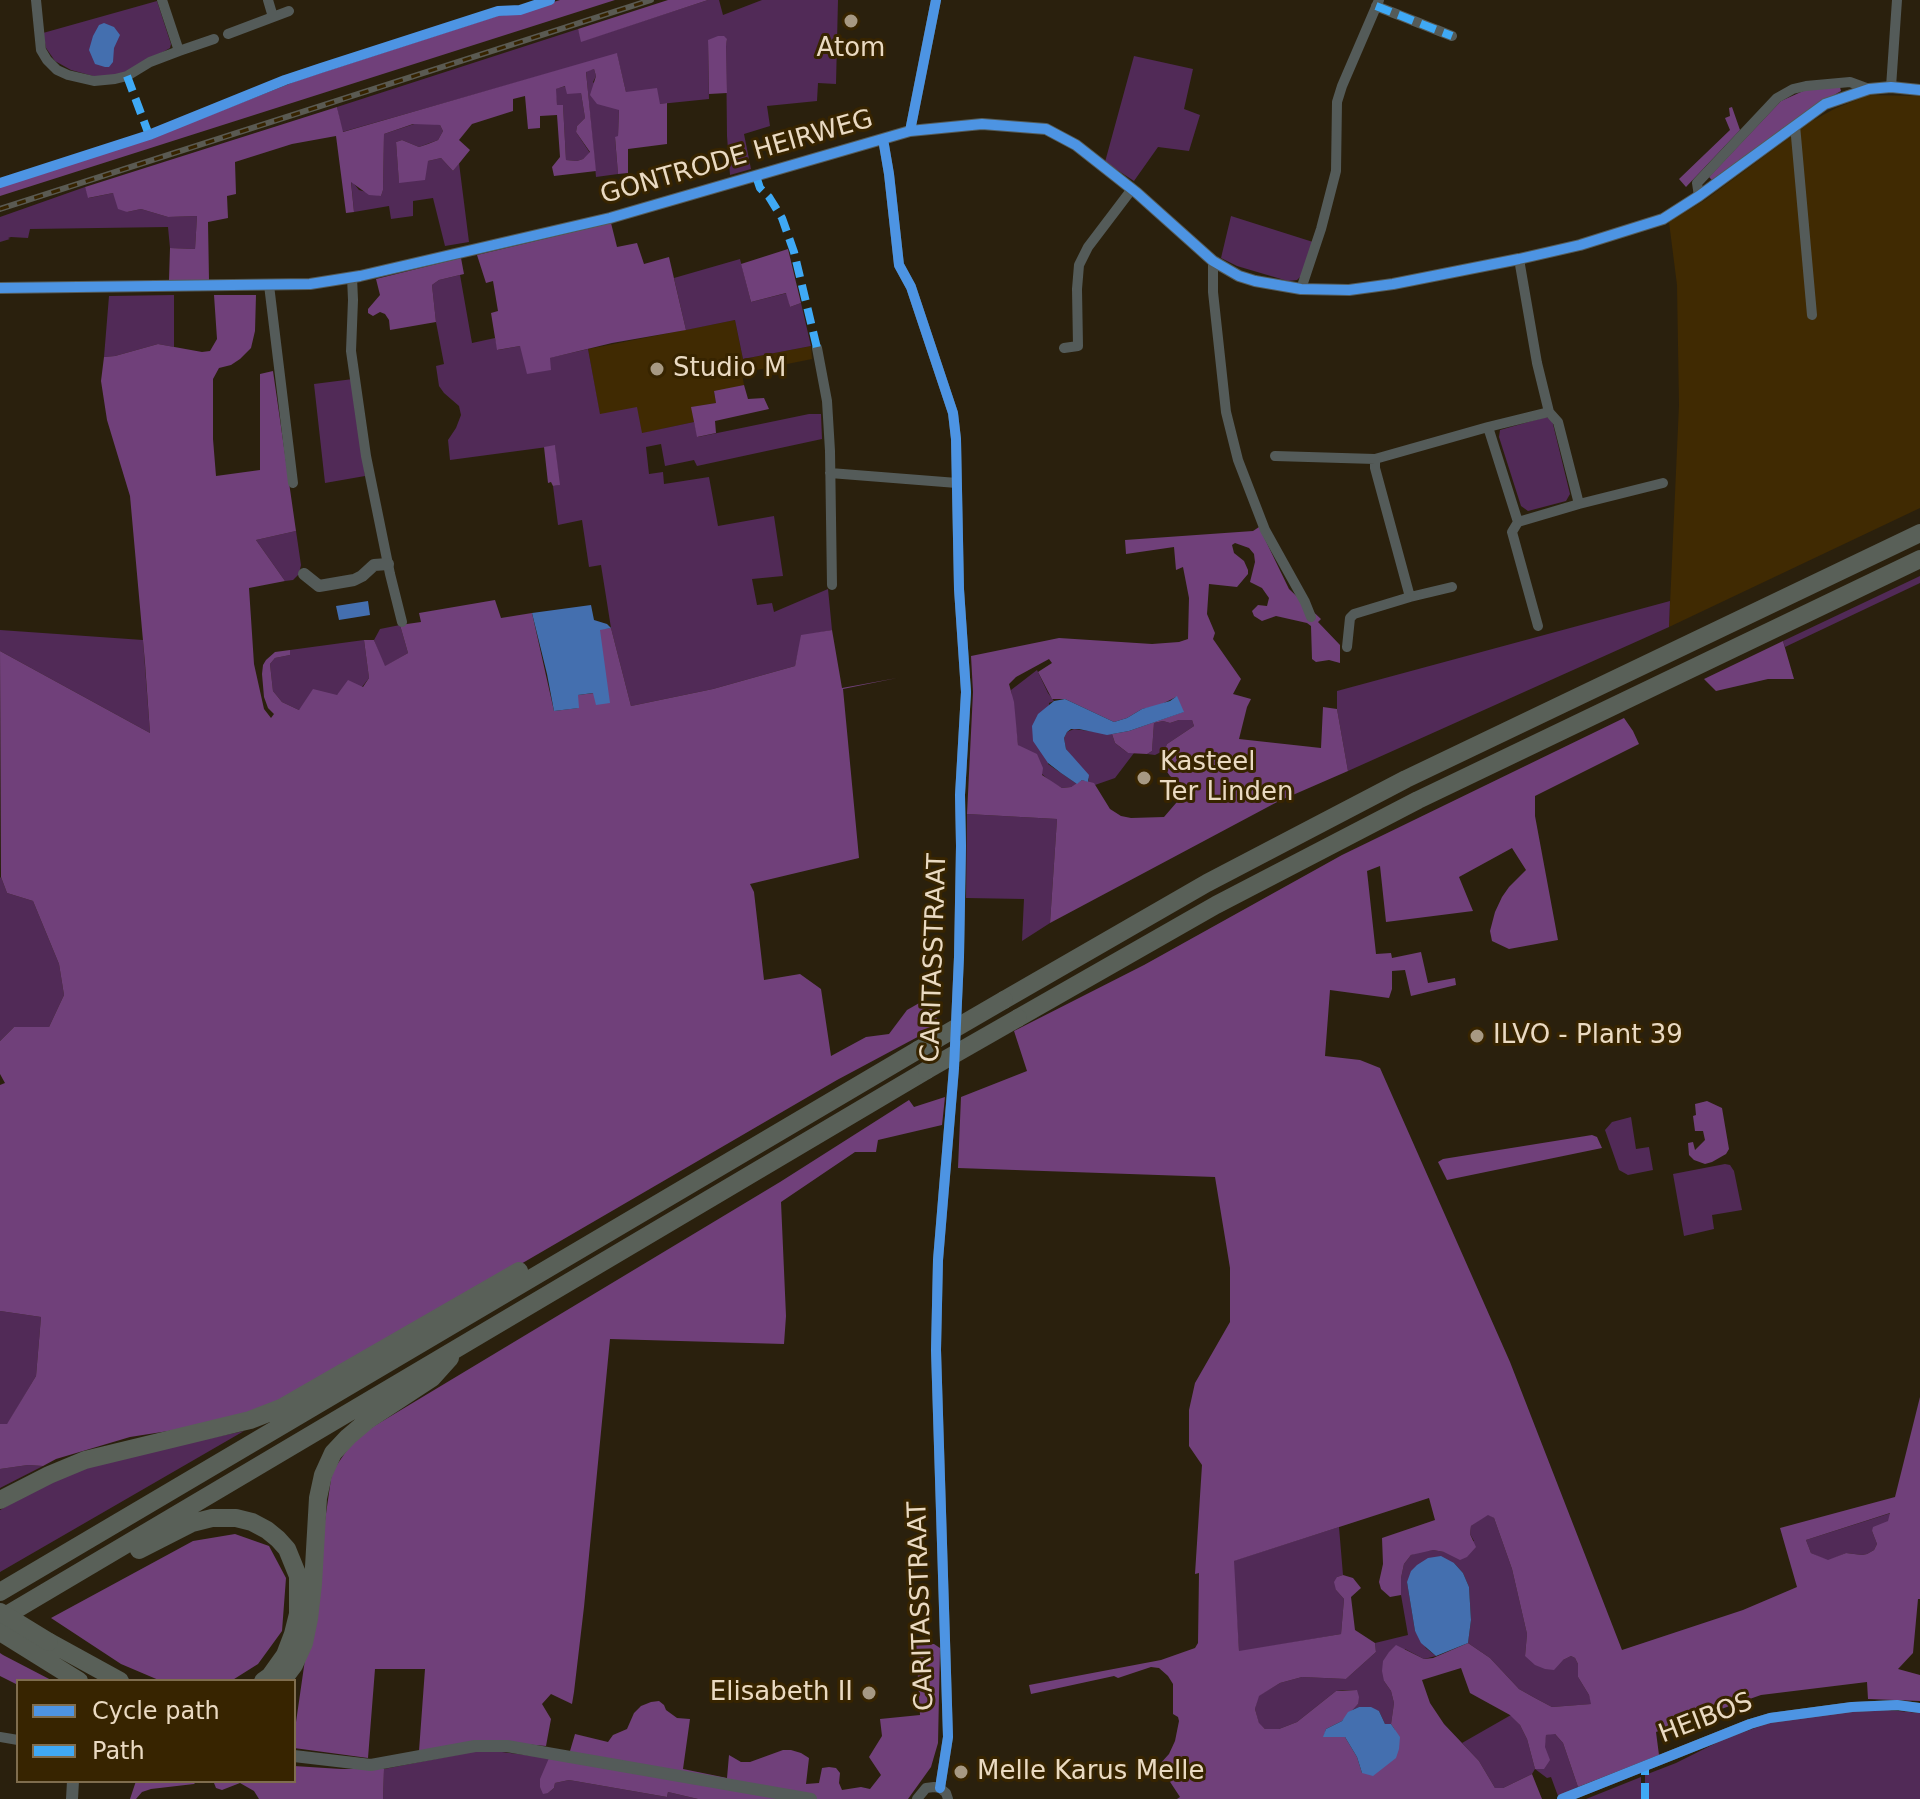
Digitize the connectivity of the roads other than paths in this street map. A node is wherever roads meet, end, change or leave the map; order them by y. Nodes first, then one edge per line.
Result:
1 (36, 0) edge
2 (162, 0) edge
3 (268, 0) edge
4 (936, 0) edge
5 (1897, 0) edge
6 (1378, 3) edge
7 (289, 11) dead end
8 (273, 17) junction
9 (228, 34) dead end
10 (1452, 36) dead end
11 (214, 39) dead end
12 (179, 51) junction
13 (1891, 87) junction
14 (1869, 89) junction
15 (1920, 90) edge
16 (1795, 125) junction
17 (910, 131) junction
18 (883, 139) junction
19 (1132, 189) junction
20 (1699, 196) junction
21 (1519, 259) junction
22 (1213, 261) junction
23 (352, 277) junction
24 (269, 285) junction
25 (0, 288) edge
26 (1301, 289) junction
27 (1812, 315) dead end
28 (817, 348) dead end
29 (1064, 348) dead end
30 (1549, 412) junction
31 (1488, 427) junction
32 (1275, 456) dead end
33 (1375, 459) junction
34 (830, 473) junction
35 (293, 483) dead end
36 (957, 483) junction
37 (1663, 483) dead end
38 (1579, 504) junction
39 (1518, 522) junction
40 (1920, 533) edge
41 (1920, 559) edge
42 (388, 564) junction
43 (304, 574) dead end
44 (832, 585) dead end
45 (1452, 587) dead end
46 (1410, 597) junction
47 (1311, 617) dead end
48 (402, 622) dead end
49 (1538, 626) dead end
50 (1347, 647) dead end
51 (899, 1061) junction
52 (463, 1344) junction
53 (0, 1500) edge
54 (0, 1592) edge
55 (0, 1612) edge
56 (0, 1619) edge
57 (0, 1632) edge
58 (43, 1648) junction
59 (77, 1679) edge
60 (115, 1679) edge
61 (266, 1679) edge
62 (284, 1679) edge
63 (1920, 1708) edge
64 (296, 1756) edge
65 (940, 1788) junction
66 (811, 1799) edge
67 (917, 1799) edge
68 (948, 1799) edge
69 (1562, 1799) edge

1 - 12 street
2 - 12 street
3 - 8 street
4 - 17 street
5 - 13 street
6 - 10 street
6 - 26 street
7 - 8 street
8 - 9 street
11 - 12 street
13 - 14 street, GONTRODE HEIRWEG
13 - 15 street, GONTRODE HEIRWEG
14 - 16 street, GONTRODE HEIRWEG
14 - 20 street, GONTRODE HEIRWEG
16 - 20 street, GONTRODE HEIRWEG
16 - 27 street
17 - 18 street, GONTRODE HEIRWEG
17 - 19 street, GONTRODE HEIRWEG
18 - 23 street, GONTRODE HEIRWEG
18 - 36 street, CARITASSTRAAT
19 - 22 street, GONTRODE HEIRWEG
19 - 29 street
20 - 21 street, GONTRODE HEIRWEG
21 - 26 street, GONTRODE HEIRWEG
21 - 30 street
22 - 26 street, GONTRODE HEIRWEG
22 - 47 street
23 - 24 street, GONTRODE HEIRWEG
23 - 42 street
24 - 25 street, GONTRODE HEIRWEG
24 - 35 street
28 - 34 street
30 - 31 street
30 - 38 street
31 - 33 street
31 - 39 street
32 - 33 street
33 - 46 street
34 - 36 street
34 - 44 street
36 - 65 street, CARITASSTRAAT
37 - 38 street
38 - 39 street
39 - 49 street
40 - 51 highway, bridge
41 - 52 highway, bridge
42 - 43 street
42 - 48 street
45 - 46 street
46 - 50 street
51 - 53 highway
51 - 54 highway
52 - 56 highway
52 - 62 highway
55 - 58 highway, bridge
57 - 58 highway
57 - 61 highway
58 - 59 highway
58 - 60 highway
63 - 69 street, HEIBOS
64 - 66 street
65 - 67 street
65 - 68 street

